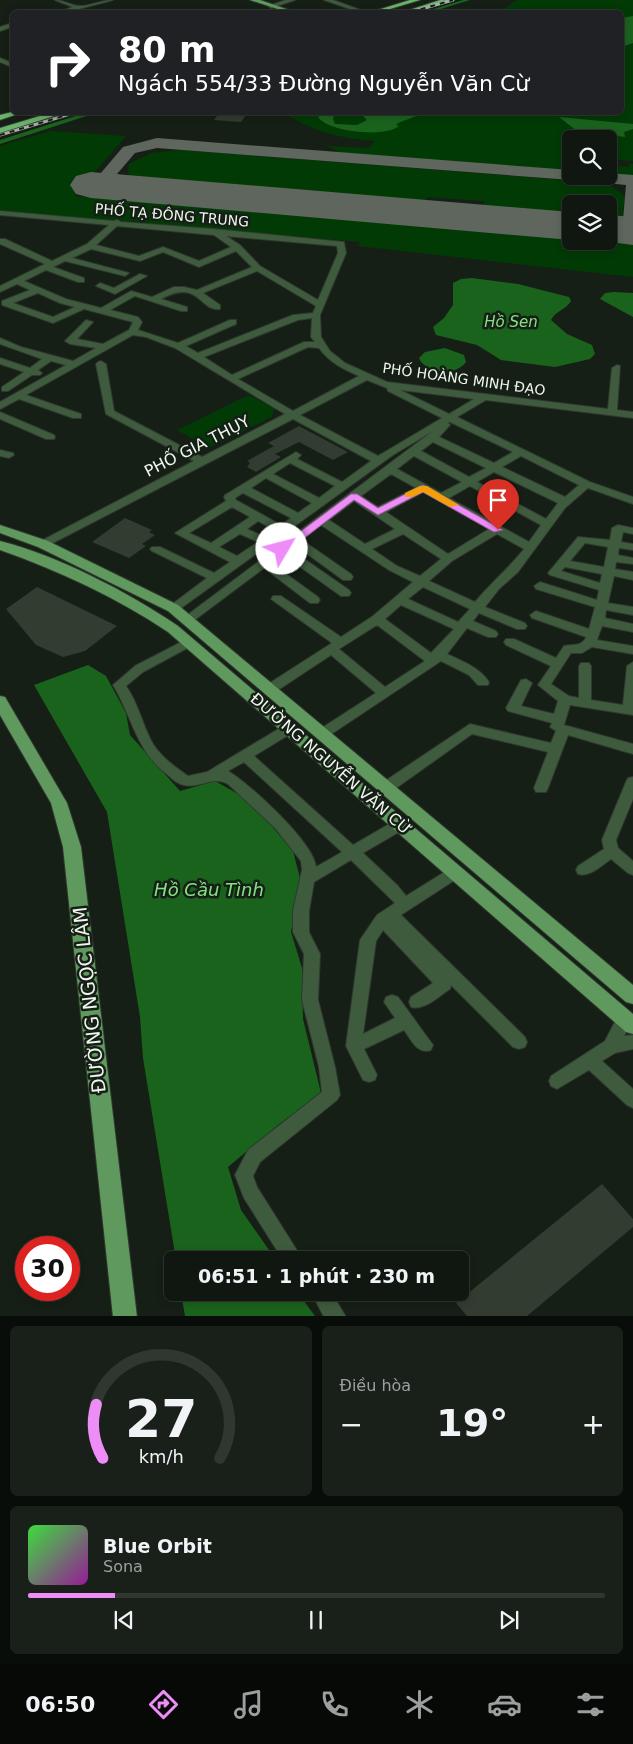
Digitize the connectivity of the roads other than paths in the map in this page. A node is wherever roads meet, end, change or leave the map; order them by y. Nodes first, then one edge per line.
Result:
1 (58, 0) edge
2 (110, 0) edge
3 (243, 0) edge
4 (253, 0) edge
5 (292, 0) edge
6 (326, 0) edge
7 (417, 0) edge
8 (447, 0) edge
9 (271, 6) junction
10 (80, 8) junction
11 (71, 10) edge
12 (276, 10) edge
13 (285, 10) edge
14 (357, 10) edge
15 (381, 10) edge
16 (412, 10) edge
17 (41, 115) edge
18 (53, 115) edge
19 (1, 130) edge
20 (0, 213) edge
21 (117, 222) junction
22 (213, 230) junction
23 (0, 242) edge
24 (90, 246) junction
25 (237, 247) junction
26 (67, 259) junction
27 (51, 267) junction
28 (257, 268) junction
29 (125, 273) dead end
30 (143, 276) dead end
31 (81, 280) dead end
32 (18, 282) junction
33 (3, 286) edge
34 (100, 286) dead end
35 (121, 288) junction
36 (37, 290) junction
37 (134, 293) junction
38 (197, 293) junction
39 (153, 300) junction
40 (320, 305) junction
41 (83, 306) junction
42 (217, 307) dead end
43 (184, 309) dead end
44 (103, 310) junction
45 (316, 315) junction
46 (89, 322) dead end
47 (233, 322) dead end
48 (132, 332) junction
49 (0, 341) edge
50 (320, 345) junction
51 (179, 346) junction
52 (103, 347) junction
53 (50, 357) junction
54 (196, 357) junction
55 (0, 361) edge
56 (74, 364) junction
57 (101, 364) dead end
58 (617, 368) dead end
59 (32, 371) junction
60 (365, 377) junction
61 (51, 378) junction
62 (231, 379) junction
63 (385, 385) junction
64 (5, 389) dead end
65 (18, 396) junction
66 (484, 397) junction
67 (0, 406) edge
68 (612, 413) junction
69 (0, 414) edge
70 (293, 414) junction
71 (633, 415) edge
72 (77, 416) dead end
73 (452, 418) junction
74 (50, 437) dead end
75 (432, 438) junction
76 (413, 451) junction
77 (521, 452) junction
78 (201, 461) junction
79 (378, 461) junction
80 (392, 467) junction
81 (493, 467) junction
82 (266, 474) junction
83 (469, 481) junction
84 (586, 484) junction
85 (343, 486) junction
86 (244, 488) junction
87 (423, 488) junction
88 (354, 496) junction
89 (444, 496) junction
90 (633, 501) edge
91 (232, 502) junction
92 (566, 502) junction
93 (320, 503) junction
94 (378, 512) junction
95 (257, 517) junction
96 (299, 518) junction
97 (321, 520) junction
98 (548, 524) junction
99 (0, 528) edge
100 (239, 529) junction
101 (403, 529) junction
102 (281, 530) junction
103 (498, 530) junction
104 (633, 531) edge
105 (294, 540) junction
106 (266, 541) junction
107 (43, 544) junction
108 (614, 544) junction
109 (0, 545) edge
110 (533, 545) junction
111 (633, 547) edge
112 (212, 548) junction
113 (156, 549) dead end
114 (282, 549) junction
115 (364, 549) junction
116 (612, 558) junction
117 (448, 559) junction
118 (238, 561) junction
119 (633, 561) edge
120 (562, 562) junction
121 (264, 563) junction
122 (609, 571) junction
123 (633, 576) edge
124 (347, 577) dead end
125 (215, 578) junction
126 (421, 582) junction
127 (540, 586) dead end
128 (605, 588) junction
129 (345, 593) dead end
130 (278, 599) dead end
131 (314, 600) dead end
132 (400, 600) junction
133 (600, 605) junction
134 (173, 608) junction
135 (476, 608) junction
136 (633, 611) edge
137 (536, 615) dead end
138 (377, 619) junction
139 (188, 620) junction
140 (598, 621) junction
141 (462, 625) junction
142 (521, 626) dead end
143 (633, 628) edge
144 (492, 634) dead end
145 (592, 639) junction
146 (189, 642) junction
147 (510, 642) dead end
148 (336, 646) junction
149 (633, 650) edge
150 (436, 658) junction
151 (558, 664) junction
152 (585, 666) dead end
153 (633, 666) edge
154 (484, 682) dead end
155 (526, 683) dead end
156 (270, 690) junction
157 (385, 694) junction
158 (565, 700) junction
159 (0, 701) edge
160 (584, 704) junction
161 (631, 710) edge
162 (561, 724) junction
163 (290, 728) junction
164 (322, 734) junction
165 (556, 749) junction
166 (633, 749) edge
167 (245, 755) junction
168 (212, 774) junction
169 (387, 787) junction
170 (632, 787) edge
171 (541, 788) dead end
172 (401, 824) junction
173 (612, 851) junction
174 (351, 852) junction
175 (633, 869) edge
176 (583, 870) dead end
177 (456, 872) junction
178 (307, 879) junction
179 (405, 904) junction
180 (538, 914) junction
181 (386, 917) junction
182 (521, 928) junction
183 (633, 996) edge
184 (392, 1002) dead end
185 (417, 1002) dead end
186 (405, 1021) junction
187 (629, 1022) edge
188 (519, 1042) dead end
189 (633, 1042) edge
190 (425, 1045) dead end
191 (354, 1046) junction
192 (611, 1046) junction
193 (589, 1059) junction
194 (369, 1074) dead end
195 (556, 1081) dead end
196 (633, 1100) edge
197 (288, 1251) edge
198 (326, 1301) edge
199 (125, 1316) edge
200 (336, 1316) edge

1 - 10 street
2 - 10 street
3 - 12 main road
4 - 9 main road
5 - 9 street
6 - 14 street
7 - 15 highway
8 - 16 highway
9 - 13 main road
10 - 11 street
17 - 19 highway
18 - 19 highway
20 - 21 street, PHỐ TẠ ĐÔNG TRUNG
21 - 22 street, PHỐ TẠ ĐÔNG TRUNG
21 - 24 street
22 - 25 street
22 - 40 street, PHỐ TẠ ĐÔNG TRUNG
23 - 27 street
24 - 25 street
24 - 26 street
25 - 28 street
26 - 27 street
26 - 29 street
27 - 31 street
27 - 32 street
28 - 38 street
28 - 40 street
30 - 35 street
32 - 33 street
32 - 36 street
34 - 35 street
35 - 37 street
36 - 41 street
36 - 41 street
37 - 39 street
37 - 44 street
38 - 39 street
38 - 42 street
39 - 43 street
40 - 45 street
41 - 44 street
44 - 48 street
45 - 50 street
45 - 54 street
46 - 52 street
47 - 51 street
48 - 51 street
48 - 52 street
49 - 53 street
50 - 60 street, PHỐ HOÀNG MINH ĐẠO
50 - 62 street
51 - 54 street
52 - 56 street
53 - 56 street
53 - 59 street
54 - 62 street
55 - 59 street
56 - 61 street
57 - 78 street
58 - 68 street
59 - 61 street
59 - 64 street
60 - 63 street, PHỐ HOÀNG MINH ĐẠO
60 - 70 street, PHỐ GIA THỤY
61 - 65 street
62 - 70 street
63 - 66 street, PHỐ HOÀNG MINH ĐẠO
63 - 73 street
65 - 67 street
65 - 72 street
66 - 68 street, PHỐ HOÀNG MINH ĐẠO
66 - 73 street
68 - 71 street, PHỐ HOÀNG MINH ĐẠO
69 - 74 street
70 - 78 street, PHỐ GIA THỤY
70 - 79 street
73 - 75 street
73 - 77 street
73 - 79 street
75 - 76 street
75 - 81 street
76 - 80 street
76 - 83 street
77 - 81 street
77 - 84 street
78 - 107 street, PHỐ GIA THỤY
79 - 85 street
80 - 87 street
80 - 88 street
80 - 89 street
81 - 83 street
81 - 92 street
82 - 85 street
82 - 86 street
82 - 93 street
83 - 89 street
83 - 98 street
84 - 90 street
84 - 92 street
85 - 93 street
86 - 91 street
86 - 96 street
87 - 89 street
87 - 94 street
88 - 94 street
88 - 97 street
89 - 103 street
89 - 110 street
91 - 95 street
91 - 112 street
92 - 98 street
93 - 96 street
94 - 101 street
95 - 100 street
95 - 102 street
96 - 102 street
97 - 105 street
97 - 115 street
98 - 110 street
99 - 107 main road, ĐƯỜNG NGUYỄN VĂN CỪ
100 - 106 street
100 - 112 street
101 - 115 street
101 - 117 street
102 - 106 street
103 - 110 street
103 - 117 street
104 - 108 street
105 - 114 street
105 - 124 street
106 - 118 street
107 - 134 main road, ĐƯỜNG NGUYỄN VĂN CỪ
108 - 111 street
108 - 116 street
108 - 120 street
109 - 146 main road, ĐƯỜNG NGUYỄN VĂN CỪ
110 - 135 street
112 - 118 street
113 - 125 street
114 - 121 street
114 - 129 street
115 - 126 street
116 - 119 street
116 - 122 street
117 - 126 street
118 - 125 street
120 - 122 street
120 - 128 street
121 - 131 street
121 - 139 street
122 - 123 street
122 - 128 street
125 - 134 street
126 - 132 street
126 - 135 street
127 - 133 street
128 - 133 street
130 - 148 street
132 - 138 street
132 - 141 street
133 - 136 street
133 - 140 street
134 - 139 main road, ĐƯỜNG NGUYỄN VĂN CỪ
135 - 141 street
135 - 142 street
137 - 145 street
138 - 148 street
138 - 150 street
139 - 156 main road, ĐƯỜNG NGUYỄN VĂN CỪ
140 - 143 street
140 - 145 street
141 - 144 street
141 - 150 street
145 - 149 street
145 - 151 street
146 - 163 main road, ĐƯỜNG NGUYỄN VĂN CỪ
146 - 168 street
147 - 151 street
148 - 156 street
148 - 157 street
150 - 154 street
150 - 157 street
151 - 158 street
152 - 160 street
153 - 161 street
155 - 162 street
156 - 164 main road, ĐƯỜNG NGUYỄN VĂN CỪ
157 - 164 street
158 - 160 street
158 - 162 street
159 - 199 main road, ĐƯỜNG NGỌC LÂM
160 - 161 street
162 - 165 street
162 - 166 street
163 - 167 street
163 - 172 main road, ĐƯỜNG NGUYỄN VĂN CỪ
164 - 169 main road, ĐƯỜNG NGUYỄN VĂN CỪ
165 - 169 street
165 - 171 street
167 - 168 street
167 - 174 street
168 - 178 street
169 - 180 main road, ĐƯỜNG NGUYỄN VĂN CỪ
170 - 173 street
172 - 174 street
172 - 177 main road, ĐƯỜNG NGUYỄN VĂN CỪ
173 - 175 street
173 - 176 street
174 - 178 street
174 - 179 street
177 - 179 street
177 - 182 main road, ĐƯỜNG NGUYỄN VĂN CỪ
178 - 197 street
179 - 181 street
180 - 182 main road
180 - 183 main road, ĐƯỜNG NGUYỄN VĂN CỪ
181 - 185 street
181 - 188 street
181 - 191 street
182 - 187 main road, ĐƯỜNG NGUYỄN VĂN CỪ
184 - 186 street
186 - 190 street
186 - 191 street
187 - 192 street
189 - 192 street
191 - 194 street
192 - 193 street
193 - 195 street
193 - 196 street
198 - 200 street

